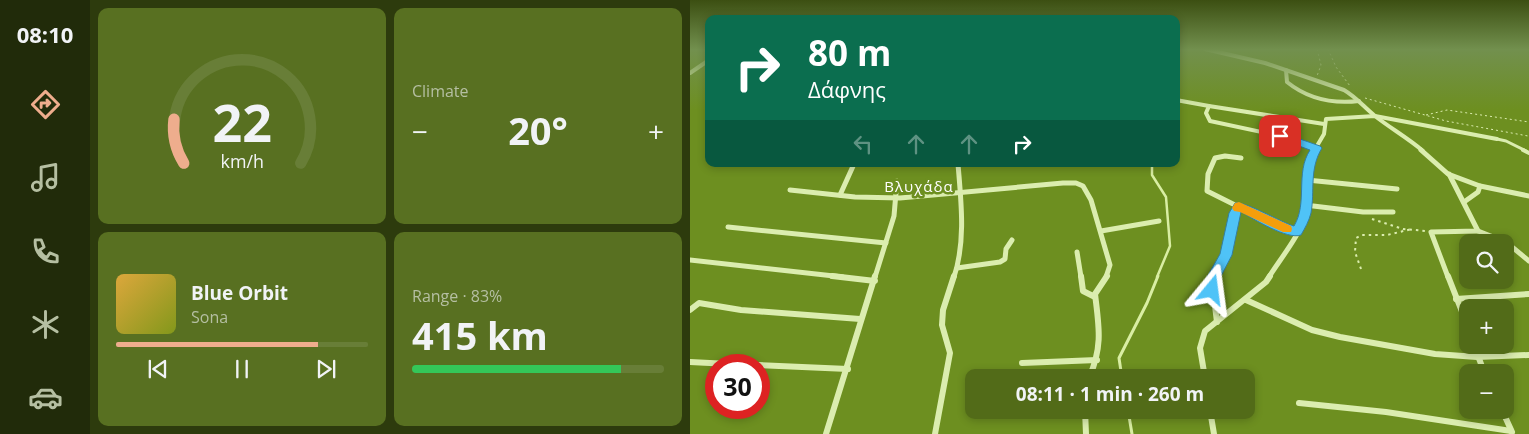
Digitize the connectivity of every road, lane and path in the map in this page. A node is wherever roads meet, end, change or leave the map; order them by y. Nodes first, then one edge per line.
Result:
1 (1319, 69) edge
2 (1338, 69) edge
3 (1286, 70) joint
4 (1314, 80) junction
5 (1353, 96) junction
6 (1180, 101) edge
7 (1359, 101) junction
8 (1209, 106) junction
9 (1375, 116) junction
10 (1424, 116) junction
11 (1529, 122) edge
12 (1324, 124) junction
13 (1528, 136) edge
14 (1497, 139) joint
15 (1317, 148) junction
16 (1529, 152) edge
17 (1241, 158) dead end
18 (853, 167) edge
19 (958, 167) edge
20 (1448, 174) junction
21 (1307, 180) junction
22 (897, 181) dead end
23 (1480, 186) junction
24 (1397, 189) dead end
25 (790, 190) dead end
26 (961, 193) junction
27 (840, 195) junction
28 (1529, 196) edge
29 (898, 198) junction
30 (1464, 202) junction
31 (1306, 205) junction
32 (1239, 206) junction
33 (1363, 212) junction
34 (1393, 212) dead end
35 (1159, 221) dead end
36 (728, 227) dead end
37 (1412, 229) junction
38 (1101, 231) junction
39 (1478, 231) junction
40 (1297, 232) junction
41 (1432, 232) junction
42 (1012, 240) dead end
43 (886, 243) junction
44 (1077, 252) dead end
45 (690, 260) edge
46 (1529, 261) edge
47 (957, 268) junction
48 (1361, 270) dead end
49 (875, 281) junction
50 (1529, 294) edge
51 (1095, 297) junction
52 (1456, 298) junction
53 (1246, 300) junction
54 (1459, 305) edge
55 (690, 310) edge
56 (860, 319) junction
57 (1216, 322) junction
58 (1476, 354) edge
59 (1529, 355) edge
60 (1477, 357) junction
61 (1096, 360) junction
62 (690, 362) edge
63 (705, 363) edge
64 (1022, 363) dead end
65 (1480, 364) edge
66 (770, 365) edge
67 (848, 369) junction
68 (1092, 369) edge
69 (1204, 369) edge
70 (1299, 403) dead end
71 (1085, 419) edge
72 (1212, 419) edge
73 (1506, 419) edge
74 (1512, 433) edge
75 (826, 434) edge
76 (935, 434) edge
77 (1086, 434) edge
78 (1214, 434) edge

1 - 4 path
2 - 5 path
3 - 4 street
3 - 7 street
4 - 5 street
5 - 7 street
5 - 10 path
6 - 8 street
7 - 9 street
8 - 12 street
8 - 15 street
9 - 12 street
9 - 14 street
9 - 20 street
10 - 11 path
10 - 13 path
12 - 15 street
14 - 16 lane
15 - 21 street
17 - 32 street
18 - 27 street
19 - 26 street
20 - 23 street
20 - 30 street
21 - 24 street
21 - 31 street
22 - 29 street
23 - 28 street
23 - 30 street
25 - 27 street
26 - 29 street
26 - 38 street
26 - 47 street
27 - 29 street
29 - 43 street
30 - 39 street
31 - 33 street
31 - 40 street
32 - 40 street
32 - 57 street
33 - 34 street
33 - 37 path
35 - 38 street
36 - 43 street
37 - 41 path
37 - 48 path
38 - 51 street
39 - 41 street
39 - 46 street
40 - 53 street
41 - 52 street
42 - 47 street
43 - 49 street
44 - 51 street
45 - 49 street
47 - 76 street
49 - 56 street
50 - 52 street
51 - 61 street
52 - 54 street
53 - 57 street
53 - 60 street
55 - 56 street
56 - 67 street
57 - 69 street
58 - 60 street
59 - 60 street
60 - 65 street
61 - 64 street
61 - 68 street
62 - 63 street
66 - 67 street
67 - 75 street
70 - 74 street
71 - 77 street
72 - 78 street
73 - 74 street

